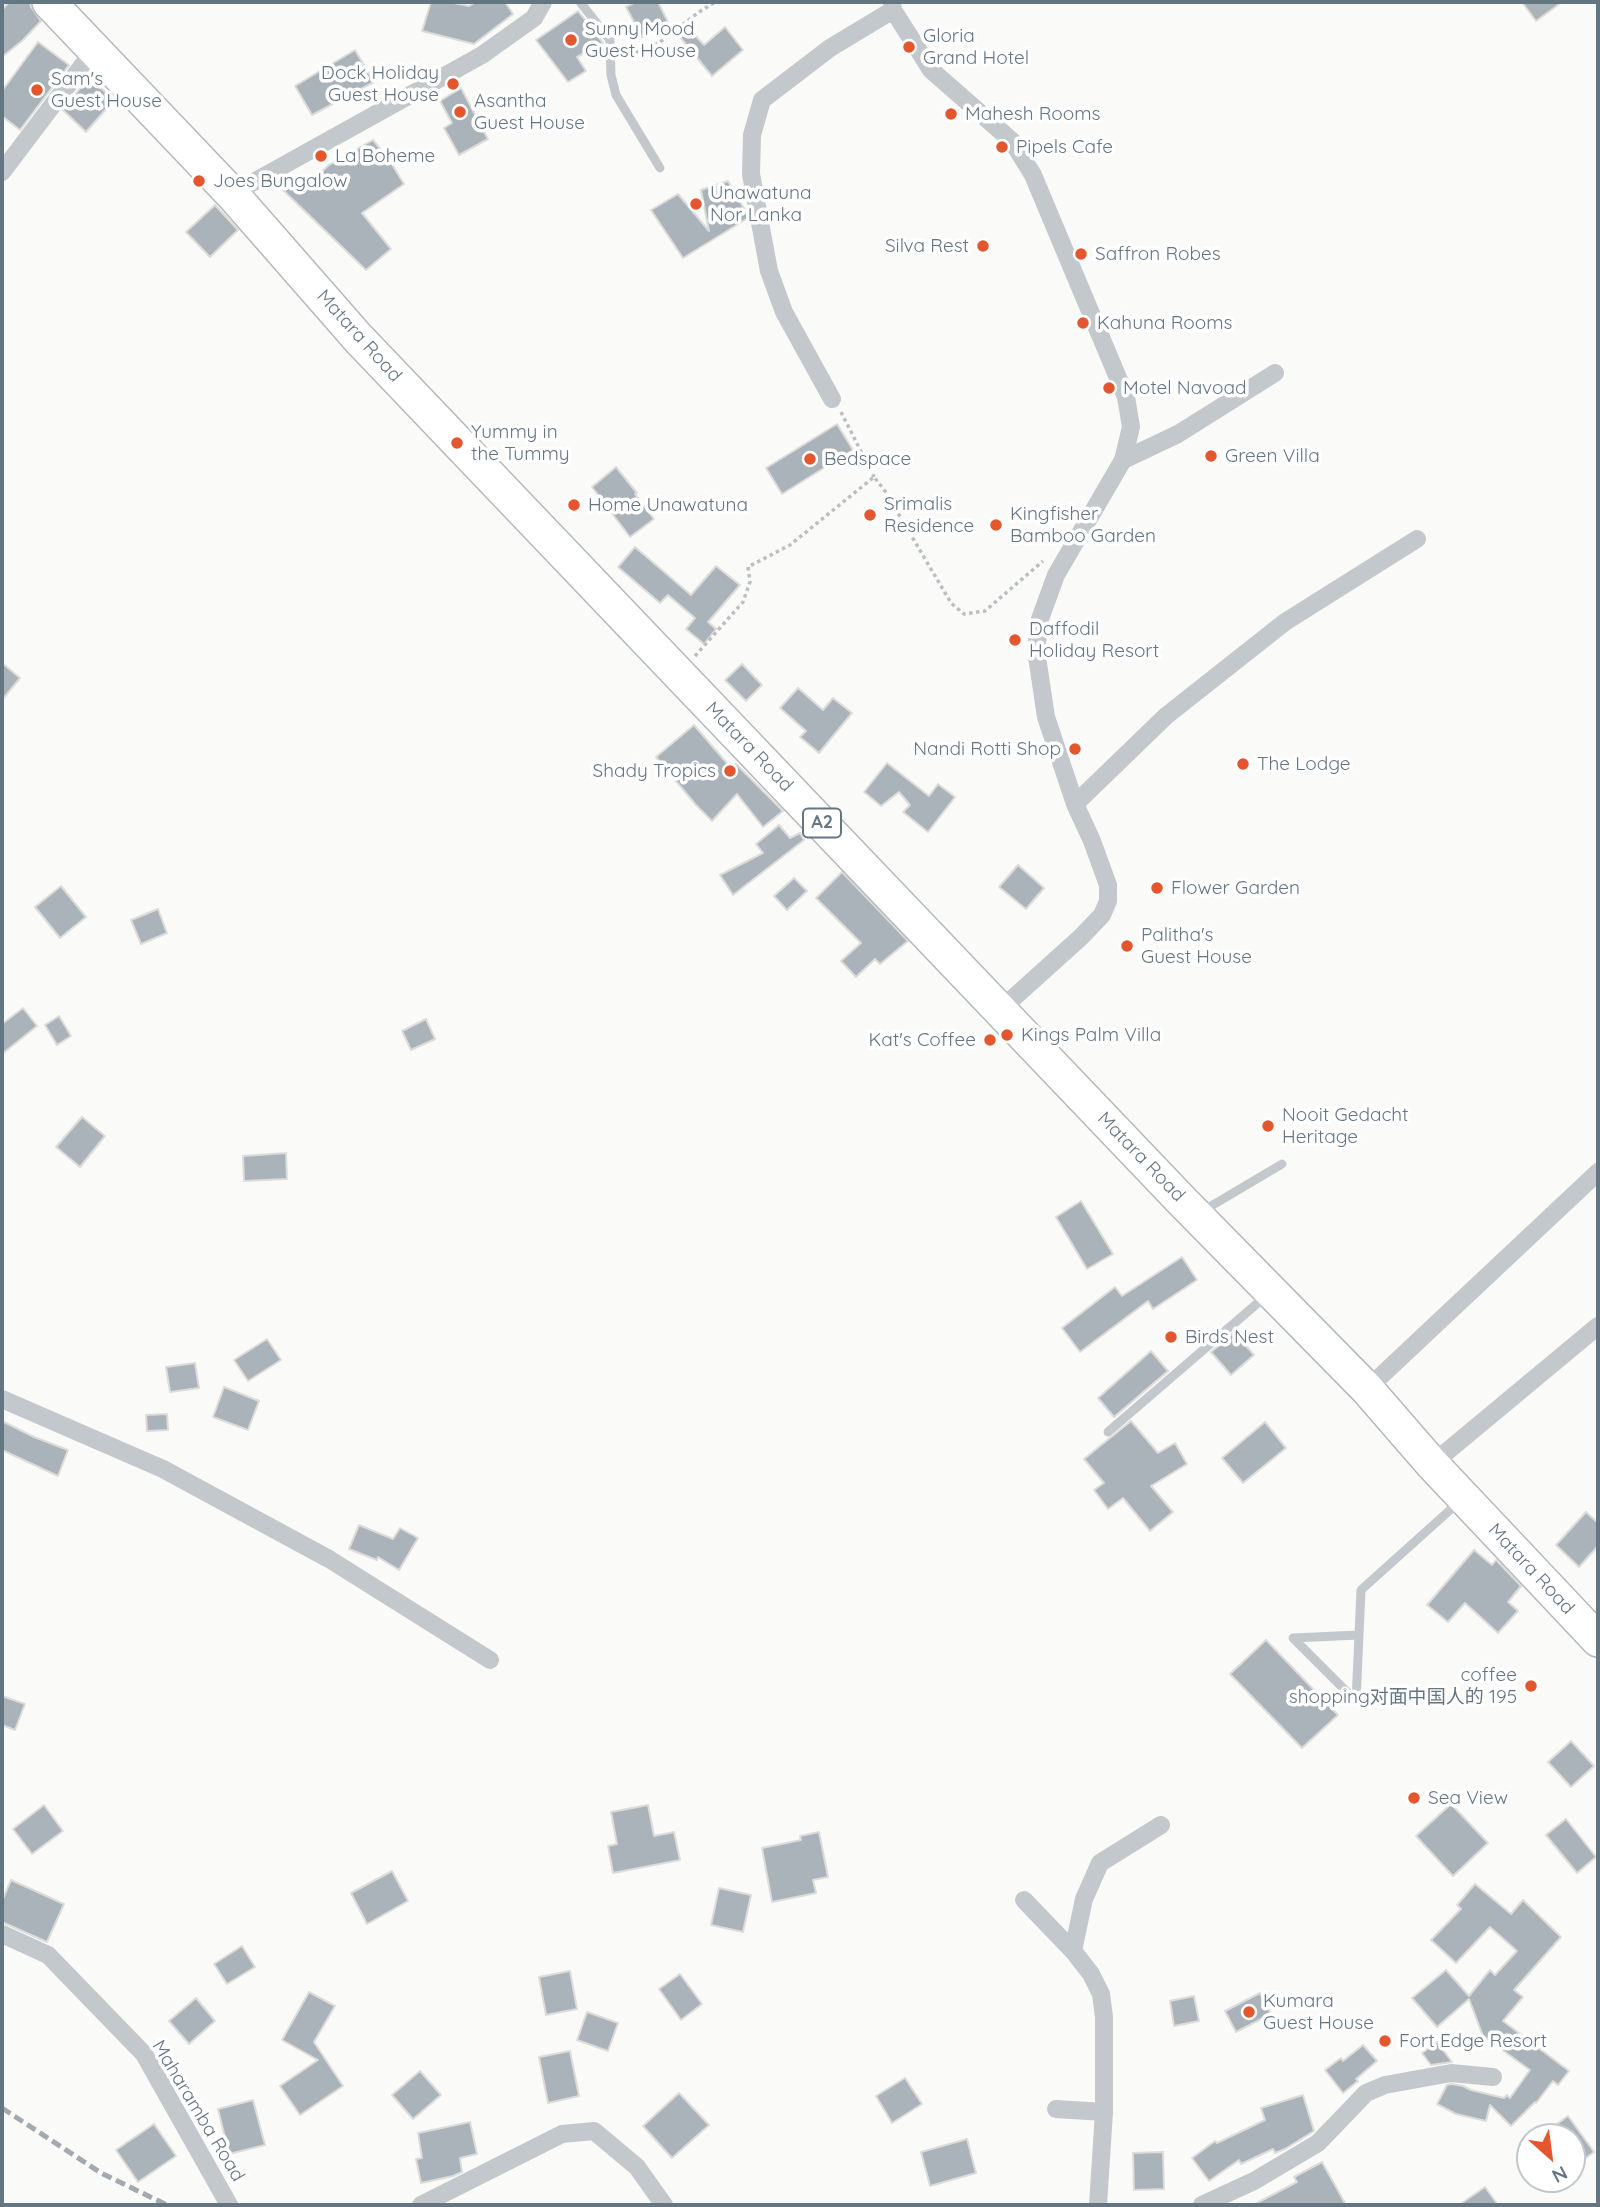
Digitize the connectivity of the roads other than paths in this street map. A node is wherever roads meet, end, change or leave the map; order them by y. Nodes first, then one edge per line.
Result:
1 (49, 2) edge
2 (543, 2) edge
3 (580, 2) edge
4 (893, 6) edge
5 (95, 49) junction
6 (660, 168) dead end
7 (2, 172) edge
8 (232, 194) junction
9 (1275, 373) dead end
10 (832, 399) road end
11 (1123, 460) junction
12 (1418, 539) dead end
13 (1075, 804) junction
14 (1000, 1010) junction
15 (1282, 1164) dead end
16 (1598, 1172) edge
17 (1196, 1215) junction
18 (1271, 1292) junction
19 (1598, 1326) edge
20 (1367, 1389) junction
21 (2, 1399) edge
22 (1108, 1432) dead end
23 (1432, 1464) junction
24 (1464, 1497) junction
25 (1359, 1635) junction
26 (1598, 1640) edge
27 (490, 1660) dead end
28 (1161, 1825) dead end
29 (1024, 1900) dead end
30 (2, 1934) edge
31 (1073, 1951) junction
32 (1493, 2077) dead end
33 (1056, 2109) dead end
34 (1104, 2112) junction
35 (229, 2205) edge
36 (421, 2205) edge
37 (664, 2205) edge
38 (1098, 2205) edge
39 (1202, 2205) edge

1 - 5 highway, Matara Road / A2
2 - 8 street
3 - 6 lane
4 - 10 street
4 - 11 street
5 - 7 street
5 - 8 highway, Matara Road / A2
8 - 14 highway, Matara Road / A2
9 - 11 street
11 - 13 street
12 - 13 street
13 - 14 street
14 - 17 highway, Matara Road / A2
15 - 17 lane
16 - 20 street
17 - 18 highway, Matara Road / A2
18 - 20 highway, Matara Road / A2
18 - 22 lane
19 - 23 street
20 - 23 highway, Matara Road / A2
21 - 27 street
23 - 24 highway, Matara Road / A2
24 - 25 lane
24 - 26 highway, Matara Road / A2
25 - 25 lane
28 - 31 street
29 - 31 street
30 - 35 street, Maharamba Road
31 - 34 street
32 - 39 street
33 - 34 street
34 - 38 street
36 - 37 street

